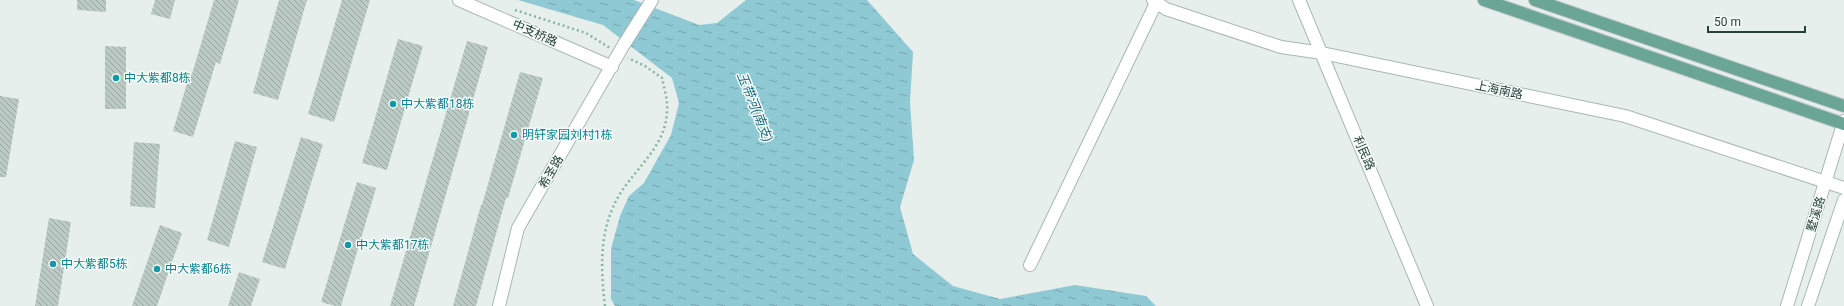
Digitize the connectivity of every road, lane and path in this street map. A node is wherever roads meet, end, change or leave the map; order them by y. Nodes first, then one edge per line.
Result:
1 (459, 0) edge
2 (652, 0) edge
3 (1300, 0) edge
4 (1484, 0) edge
5 (1535, 0) edge
6 (1154, 1) edge
7 (514, 9) dead end
8 (620, 50) junction
9 (1322, 53) junction
10 (612, 66) junction
11 (1844, 106) edge
12 (1844, 123) edge
13 (1826, 182) junction
14 (1844, 188) edge
15 (1844, 200) edge
16 (1030, 265) dead end
17 (499, 306) edge
18 (605, 306) edge
19 (1427, 306) edge
20 (1787, 306) edge
21 (1808, 306) edge

1 - 10 street, 中支桥路
2 - 8 street, 希圣路
3 - 9 street, 利民路
4 - 12 main road
5 - 11 main road
6 - 9 street, 上海南路
6 - 16 street
7 - 8 path
8 - 10 street, 希圣路
8 - 18 path
9 - 13 street, 上海南路
9 - 19 street, 利民路
10 - 17 street, 希圣路
12 - 13 street, 墅溪路
13 - 14 street, 上海南路
13 - 20 street, 墅溪路
15 - 21 street, 墅溪路

